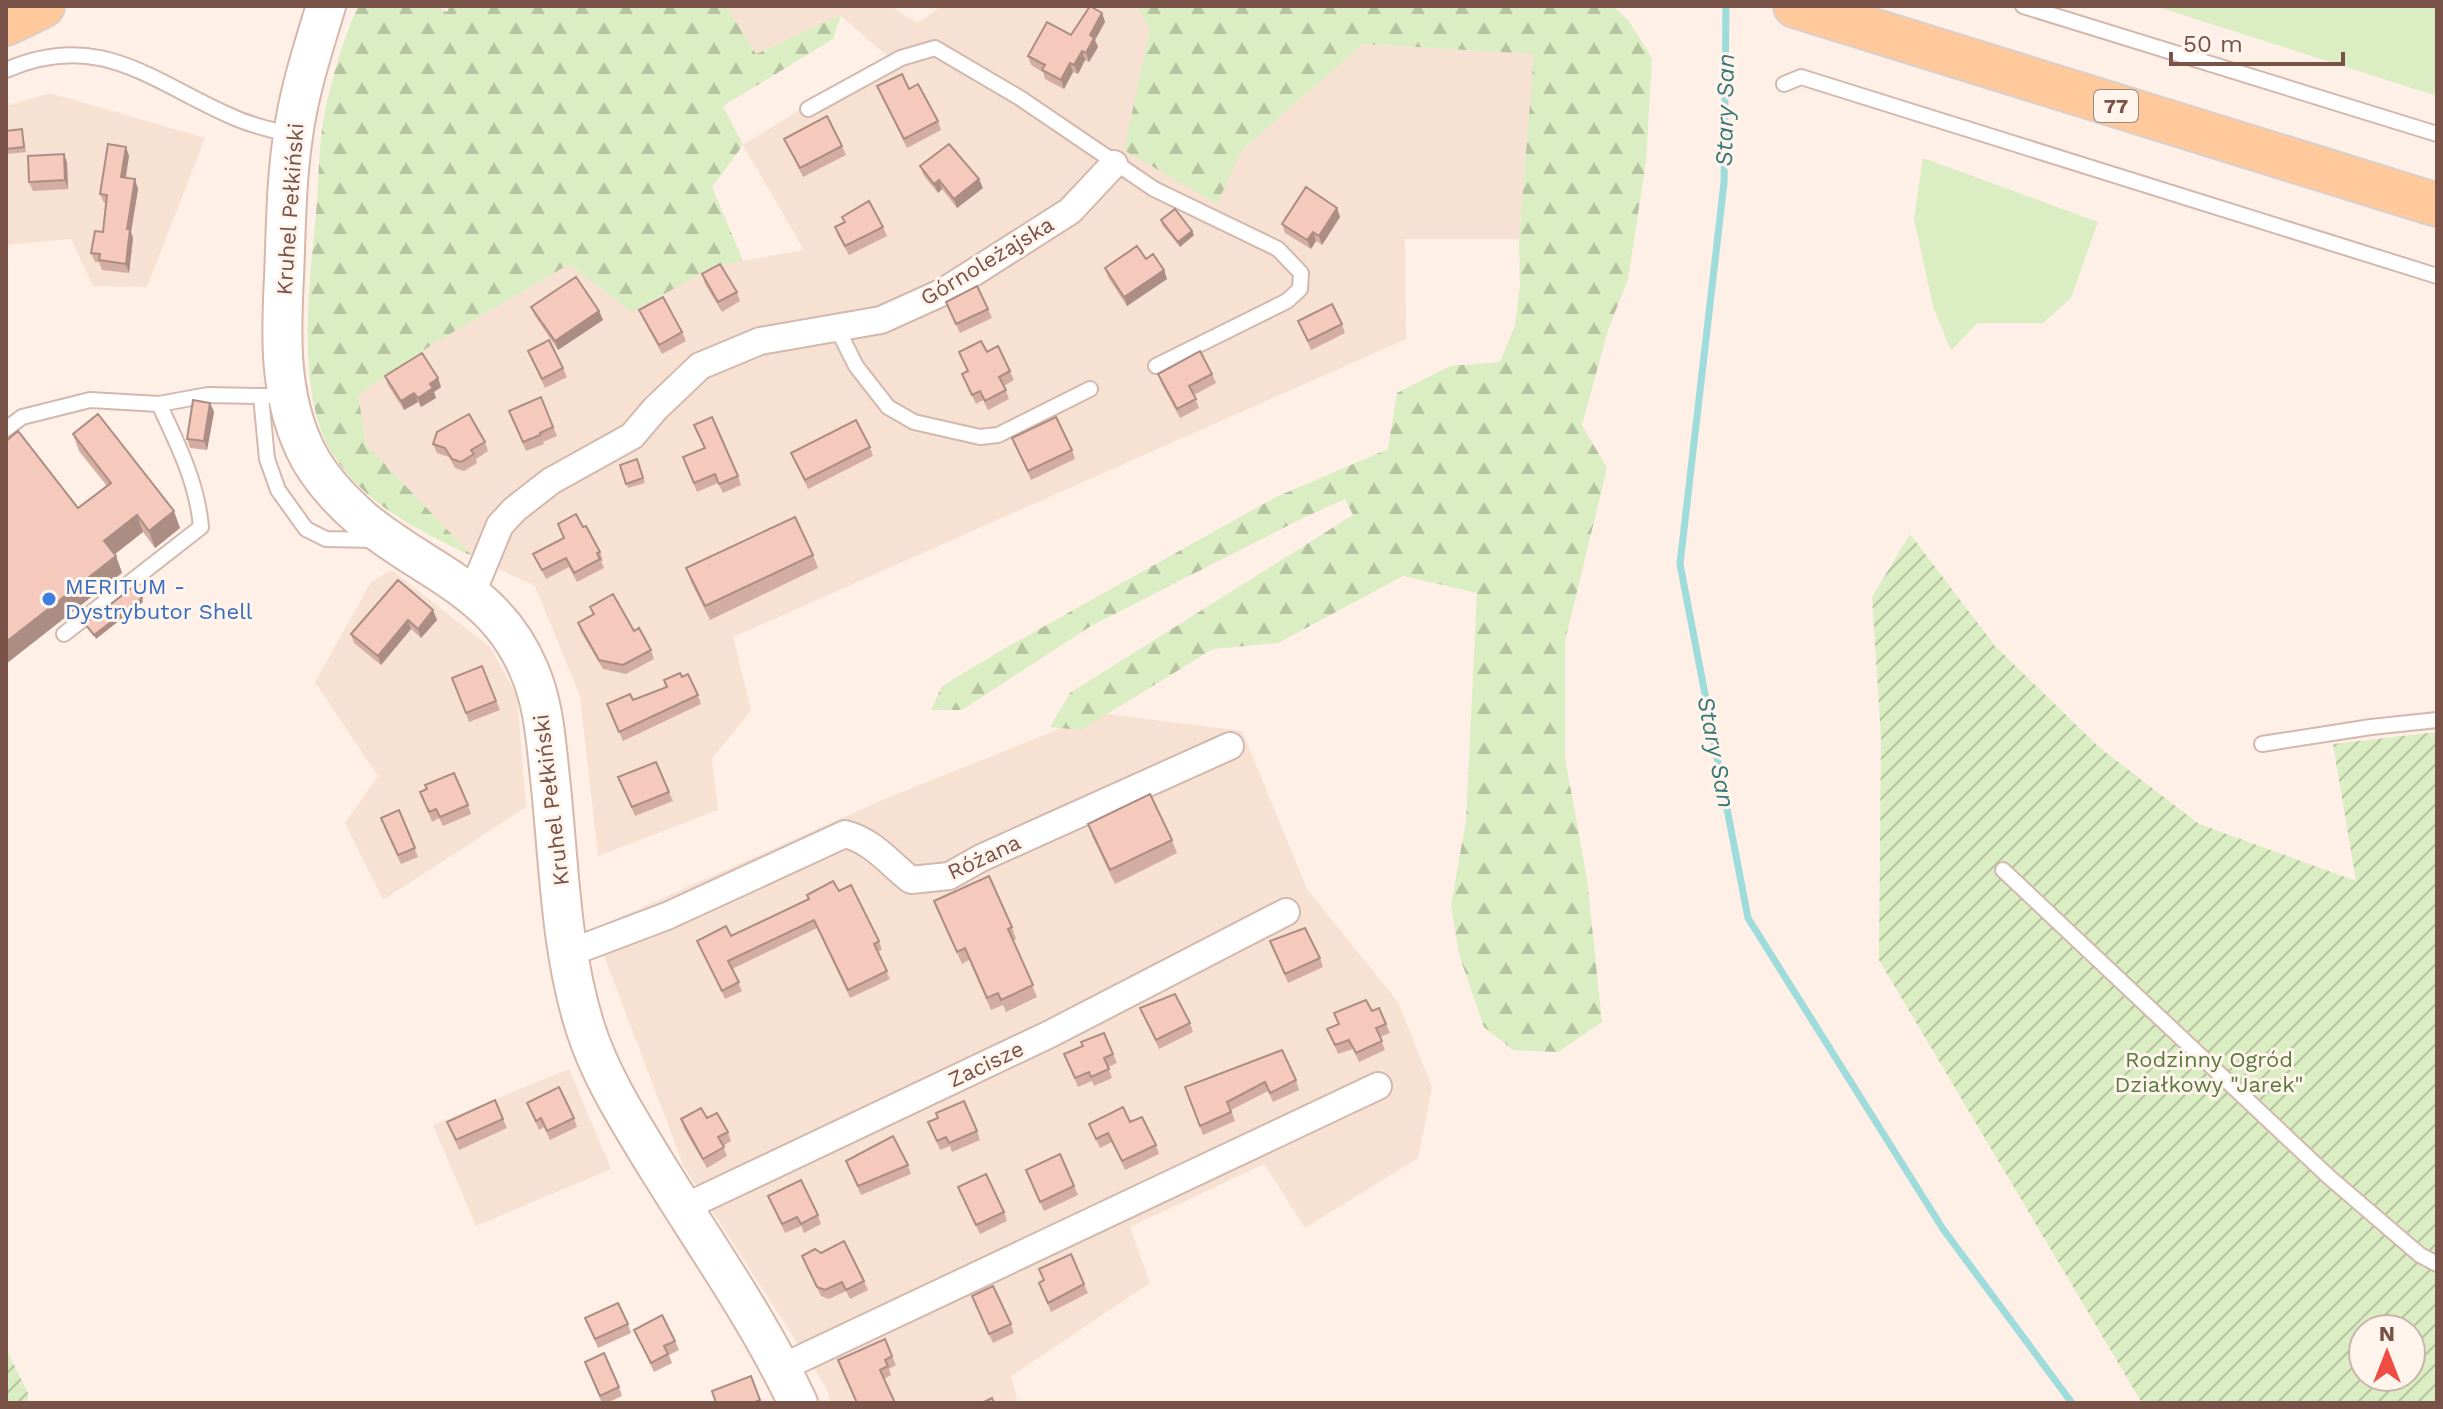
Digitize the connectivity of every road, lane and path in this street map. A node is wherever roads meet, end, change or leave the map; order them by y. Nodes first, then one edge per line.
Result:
1 (43, 6) edge
2 (326, 6) edge
3 (1795, 6) edge
4 (2023, 6) edge
5 (6, 24) edge
6 (6, 70) edge
7 (1784, 84) dead end
8 (808, 109) dead end
9 (2437, 134) edge
10 (293, 135) junction
11 (1114, 164) junction
12 (2437, 205) edge
13 (2437, 276) edge
14 (837, 328) junction
15 (1156, 366) dead end
16 (1090, 389) dead end
17 (275, 397) junction
18 (159, 404) junction
19 (6, 429) edge
20 (472, 593) junction
21 (64, 634) dead end
22 (2437, 720) edge
23 (2262, 744) dead end
24 (1230, 746) dead end
25 (2003, 870) dead end
26 (1286, 912) dead end
27 (569, 953) junction
28 (1378, 1086) dead end
29 (683, 1208) junction
30 (2437, 1264) edge
31 (781, 1368) junction
32 (798, 1403) edge

1 - 5 main road
2 - 10 street, Kruhel Pełkiński
3 - 12 main road, 77
4 - 9 lane
6 - 10 lane
7 - 13 lane
8 - 11 lane
10 - 17 street, Kruhel Pełkiński
11 - 14 street, Górnoleżajska
11 - 15 lane
14 - 16 lane
14 - 20 street, Górnoleżajska
17 - 18 lane
17 - 20 street, Kruhel Pełkiński
18 - 19 lane
18 - 21 lane
20 - 27 street, Kruhel Pełkiński
22 - 23 lane
24 - 27 street, Różana
25 - 30 lane
26 - 29 street, Zacisze
27 - 29 street, Kruhel Pełkiński
28 - 31 street
29 - 31 street, Kruhel Pełkiński
31 - 32 street, Kruhel Pełkiński

